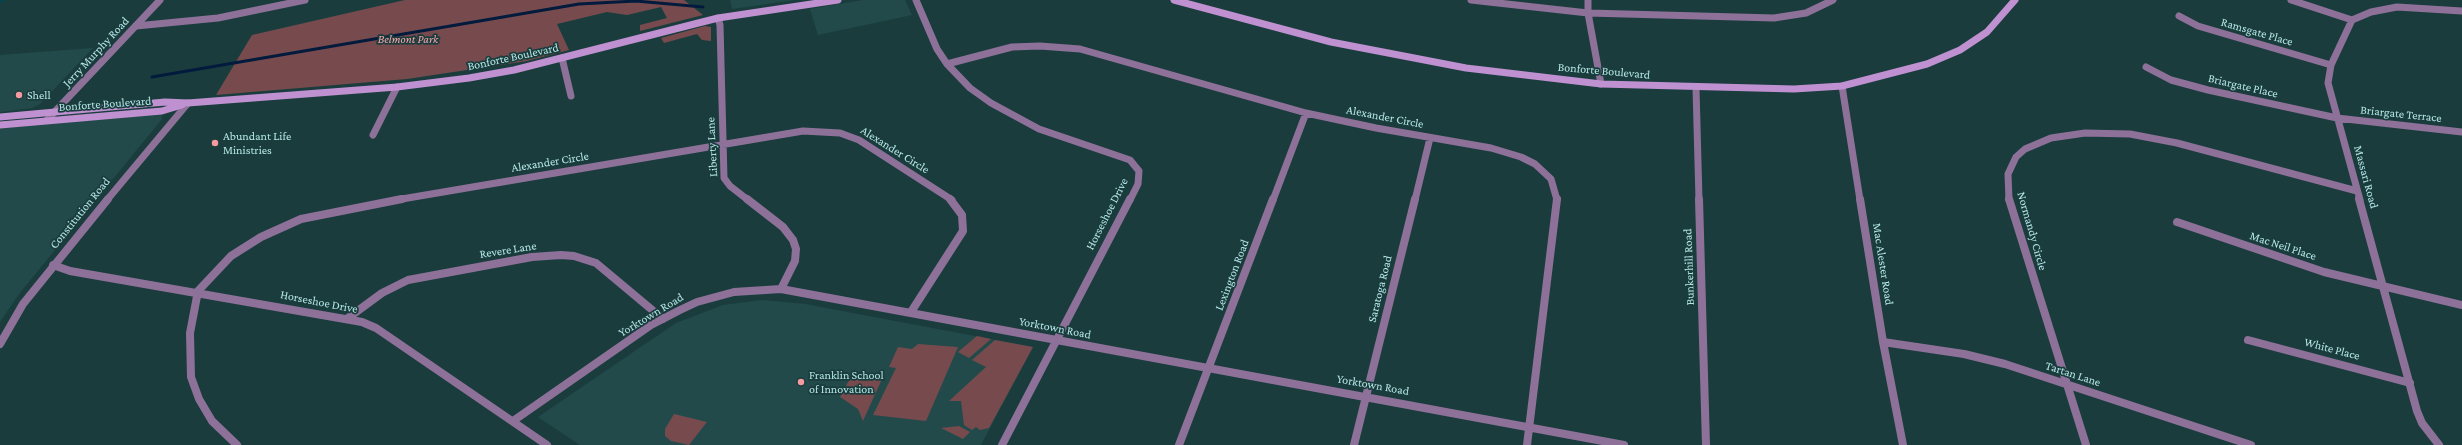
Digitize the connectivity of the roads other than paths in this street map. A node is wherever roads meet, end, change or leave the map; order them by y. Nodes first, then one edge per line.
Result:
1 (160, 0) edge
2 (305, 0) edge
3 (838, 0) edge
4 (916, 0) edge
5 (1174, 0) edge
6 (1471, 0) edge
7 (1588, 0) edge
8 (1833, 0) edge
9 (2015, 0) edge
10 (2291, 0) edge
11 (2462, 11) edge
12 (1588, 13) junction
13 (2179, 16) dead end
14 (718, 18) junction
15 (2352, 20) junction
16 (136, 26) junction
17 (562, 58) junction
18 (947, 64) junction
19 (2330, 64) junction
20 (2146, 67) dead end
21 (1601, 84) junction
22 (1842, 86) junction
23 (397, 87) junction
24 (1696, 88) junction
25 (570, 96) dead end
26 (188, 104) junction
27 (54, 112) junction
28 (1306, 113) junction
29 (0, 117) edge
30 (2337, 118) junction
31 (47, 120) junction
32 (0, 125) edge
33 (2462, 132) edge
34 (373, 135) dead end
35 (1430, 138) junction
36 (723, 145) junction
37 (2358, 191) junction
38 (2177, 222) dead end
39 (53, 265) junction
40 (2384, 286) junction
41 (781, 289) junction
42 (198, 291) junction
43 (2462, 305) edge
44 (911, 312) junction
45 (348, 318) junction
46 (663, 318) junction
47 (1056, 340) junction
48 (2248, 340) dead end
49 (1883, 342) junction
50 (0, 344) edge
51 (1209, 368) junction
52 (2410, 383) junction
53 (2067, 384) junction
54 (1366, 396) junction
55 (513, 421) junction
56 (1529, 427) junction
57 (237, 445) edge
58 (548, 445) edge
59 (1002, 445) edge
60 (1179, 445) edge
61 (1354, 445) edge
62 (1527, 445) edge
63 (1624, 445) edge
64 (1706, 445) edge
65 (1903, 445) edge
66 (2086, 445) edge
67 (2251, 445) edge
68 (2439, 445) edge

1 - 16 street, Jerry Murphy Road
2 - 16 street
3 - 14 main road, Bonforte Boulevard
4 - 18 street, Horseshoe Drive
5 - 21 main road, Bonforte Boulevard
6 - 12 street
7 - 12 street
8 - 12 street
9 - 22 main road, Bonforte Boulevard
10 - 15 street
11 - 15 street
12 - 21 street
13 - 19 street, Ramsgate Place
14 - 17 main road, Bonforte Boulevard
14 - 36 street, Liberty Lane
15 - 19 street, Massari Road
16 - 27 street, Jerry Murphy Road
17 - 23 main road, Bonforte Boulevard
17 - 25 street
18 - 28 street, Alexander Circle
18 - 47 street, Horseshoe Drive
19 - 30 street, Massari Road
20 - 30 street, Briargate Place
21 - 24 main road, Bonforte Boulevard
22 - 24 main road, Bonforte Boulevard
22 - 49 street, Mac Alester Road
23 - 26 main road, Bonforte Boulevard
23 - 34 street
24 - 64 street, Bunkerhill Road
26 - 27 main road, Bonforte Boulevard
26 - 31 main road, Bonforte Boulevard
26 - 39 street, Constitution Road
27 - 29 main road, Bonforte Boulevard
27 - 31 street, Jerry Murphy Road
28 - 35 street, Alexander Circle
28 - 51 street, Lexington Road
30 - 33 street, Briargate Terrace
30 - 37 street, Massari Road
31 - 32 main road, Bonforte Boulevard
35 - 54 street, Saratoga Road
35 - 56 street, Alexander Circle
36 - 41 street, Liberty Lane
36 - 42 street, Alexander Circle
36 - 44 street, Alexander Circle
37 - 40 street, Massari Road
37 - 53 street, Normandy Circle
38 - 40 street, Mac Neil Place
39 - 42 street, Horseshoe Drive
39 - 50 street, Constitution Road
40 - 43 street, Mac Neil Place
40 - 52 street, Massari Road
41 - 44 street, Yorktown Road
41 - 46 street, Yorktown Road
42 - 45 street, Horseshoe Drive
42 - 57 street
44 - 47 street, Yorktown Road
45 - 46 street, Revere Lane
45 - 55 street, Horseshoe Drive
46 - 55 street, Yorktown Road
47 - 51 street, Yorktown Road
47 - 59 street, Horseshoe Drive
48 - 52 street, White Place
49 - 53 street, Tartan Lane
49 - 65 street, Mac Alester Road
51 - 54 street, Yorktown Road
51 - 60 street, Lexington Road
52 - 68 street, Massari Road
53 - 66 street, Normandy Circle
53 - 67 street, Tartan Lane
54 - 56 street, Yorktown Road
54 - 61 street, Saratoga Road
55 - 58 street, Horseshoe Drive
56 - 62 street, Alexander Circle
56 - 63 street, Yorktown Road

